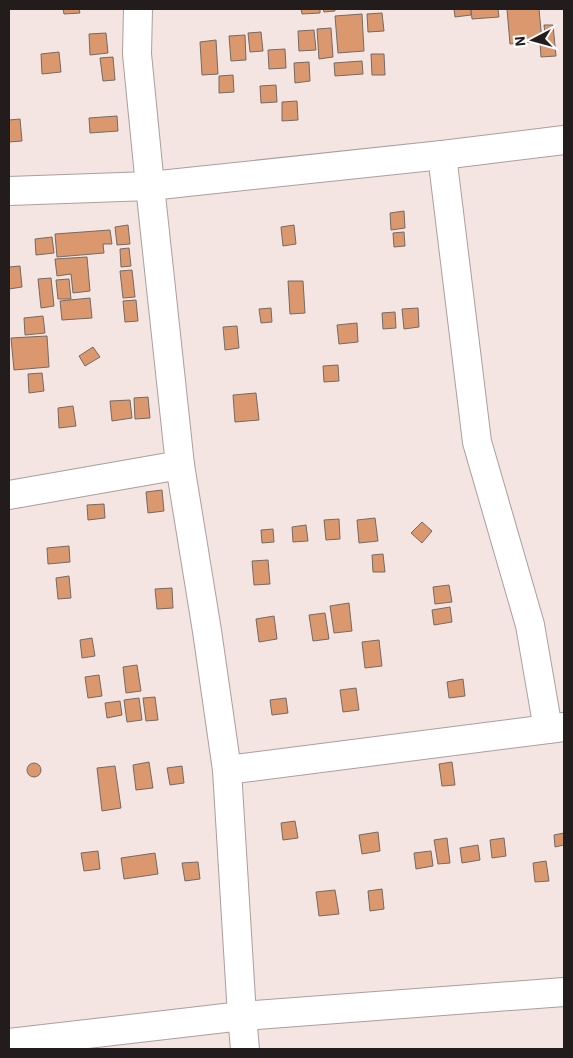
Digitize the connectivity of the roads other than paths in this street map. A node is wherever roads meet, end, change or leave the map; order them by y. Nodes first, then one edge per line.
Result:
1 (138, 9) edge
2 (564, 140) edge
3 (442, 155) junction
4 (150, 186) junction
5 (9, 191) edge
6 (180, 465) junction
7 (9, 495) edge
8 (556, 728) edge
9 (226, 770) junction
10 (564, 992) edge
11 (242, 1016) junction
12 (9, 1043) edge
13 (246, 1049) edge

1 - 4 street
2 - 3 street
3 - 4 street
3 - 8 street
4 - 5 street
4 - 6 street
6 - 7 street
6 - 9 street
8 - 9 street
9 - 11 street
10 - 11 street
11 - 12 street
11 - 13 street

